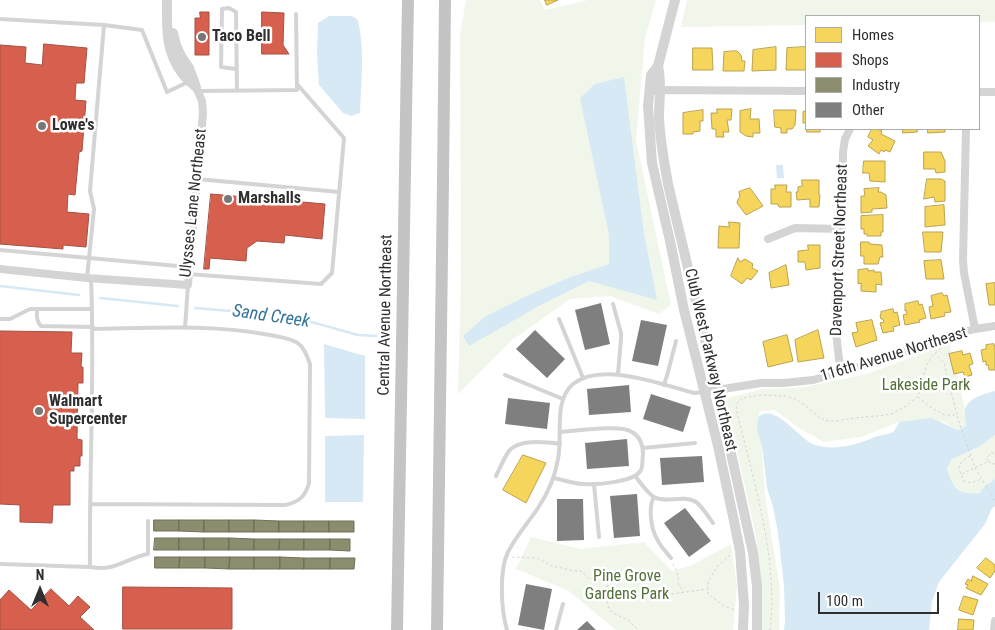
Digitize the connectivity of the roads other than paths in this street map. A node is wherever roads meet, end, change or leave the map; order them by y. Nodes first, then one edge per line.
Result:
1 (167, 0) edge
2 (173, 0) edge
3 (408, 0) edge
4 (445, 0) edge
5 (675, 0) edge
6 (296, 14) dead end
7 (0, 18) edge
8 (104, 25) junction
9 (658, 66) junction
10 (236, 69) junction
11 (297, 84) junction
12 (195, 86) junction
13 (661, 90) junction
14 (237, 91) junction
15 (805, 91) edge
16 (649, 92) junction
17 (980, 92) edge
18 (995, 92) edge
19 (850, 130) edge
20 (966, 130) edge
21 (197, 179) junction
22 (339, 192) junction
23 (841, 229) junction
24 (768, 239) dead end
25 (0, 250) edge
26 (90, 258) junction
27 (0, 269) edge
28 (188, 270) junction
29 (89, 278) junction
30 (188, 285) junction
31 (613, 304) dead end
32 (37, 309) junction
33 (92, 309) junction
34 (0, 319) edge
35 (560, 319) dead end
36 (995, 326) edge
37 (93, 328) junction
38 (185, 328) junction
39 (975, 329) junction
40 (676, 341) dead end
41 (842, 372) junction
42 (618, 374) junction
43 (505, 375) dead end
44 (583, 378) junction
45 (664, 385) junction
46 (717, 390) junction
47 (704, 392) junction
48 (563, 399) junction
49 (560, 432) junction
50 (695, 443) dead end
51 (560, 444) junction
52 (643, 448) junction
53 (496, 476) dead end
54 (635, 476) junction
55 (554, 478) junction
56 (594, 484) junction
57 (654, 497) junction
58 (90, 504) junction
59 (148, 521) dead end
60 (713, 524) dead end
61 (599, 537) dead end
62 (671, 558) road end
63 (0, 564) edge
64 (90, 567) junction
65 (563, 604) dead end
66 (995, 621) edge
67 (397, 630) edge
68 (437, 630) edge
69 (507, 630) edge
70 (556, 630) edge
71 (743, 630) edge
72 (757, 630) edge
73 (994, 630) edge

1 - 12 street
2 - 12 street
3 - 67 highway, Central Avenue Northeast
4 - 68 highway
5 - 9 street
6 - 11 lane
7 - 8 lane
8 - 12 lane
8 - 26 lane
9 - 13 street, Club West Parkway Northeast
9 - 16 street
10 - 10 lane
10 - 14 lane
11 - 14 lane
11 - 22 lane
12 - 14 lane
12 - 21 street, Ulysses Lane Northeast
13 - 15 street
13 - 16 street
13 - 46 street, Club West Parkway Northeast
16 - 47 street
17 - 18 street
19 - 23 street, Davenport Street Northeast
20 - 39 street
21 - 22 lane
21 - 28 street, Ulysses Lane Northeast
22 - 28 lane
23 - 24 street
23 - 41 street, Davenport Street Northeast
25 - 26 lane
26 - 28 lane
26 - 29 lane
27 - 29 street, Ulysses Lane Northeast
28 - 30 street, Ulysses Lane Northeast
29 - 30 street, Ulysses Lane Northeast
29 - 33 lane
30 - 38 lane
31 - 42 lane
32 - 33 lane
32 - 34 lane
32 - 37 lane
33 - 37 lane
35 - 44 lane
36 - 39 street, 116th Avenue Northeast
37 - 38 lane
37 - 58 lane
38 - 58 lane
39 - 41 street, 116th Avenue Northeast
40 - 45 lane
41 - 46 street, 116th Avenue Northeast
42 - 44 lane
42 - 45 lane
43 - 48 lane
44 - 48 lane
45 - 47 lane
46 - 47 street, 116th Avenue Northeast
46 - 72 street, Club West Parkway Northeast
47 - 71 street
48 - 49 lane
49 - 51 lane
49 - 52 lane
50 - 52 lane
51 - 53 lane
51 - 55 lane
52 - 54 lane
54 - 56 lane
54 - 57 lane
55 - 56 lane
55 - 69 lane
56 - 61 lane
57 - 60 lane
57 - 62 lane
58 - 64 lane
59 - 64 lane
63 - 64 lane
65 - 70 lane
66 - 73 street

